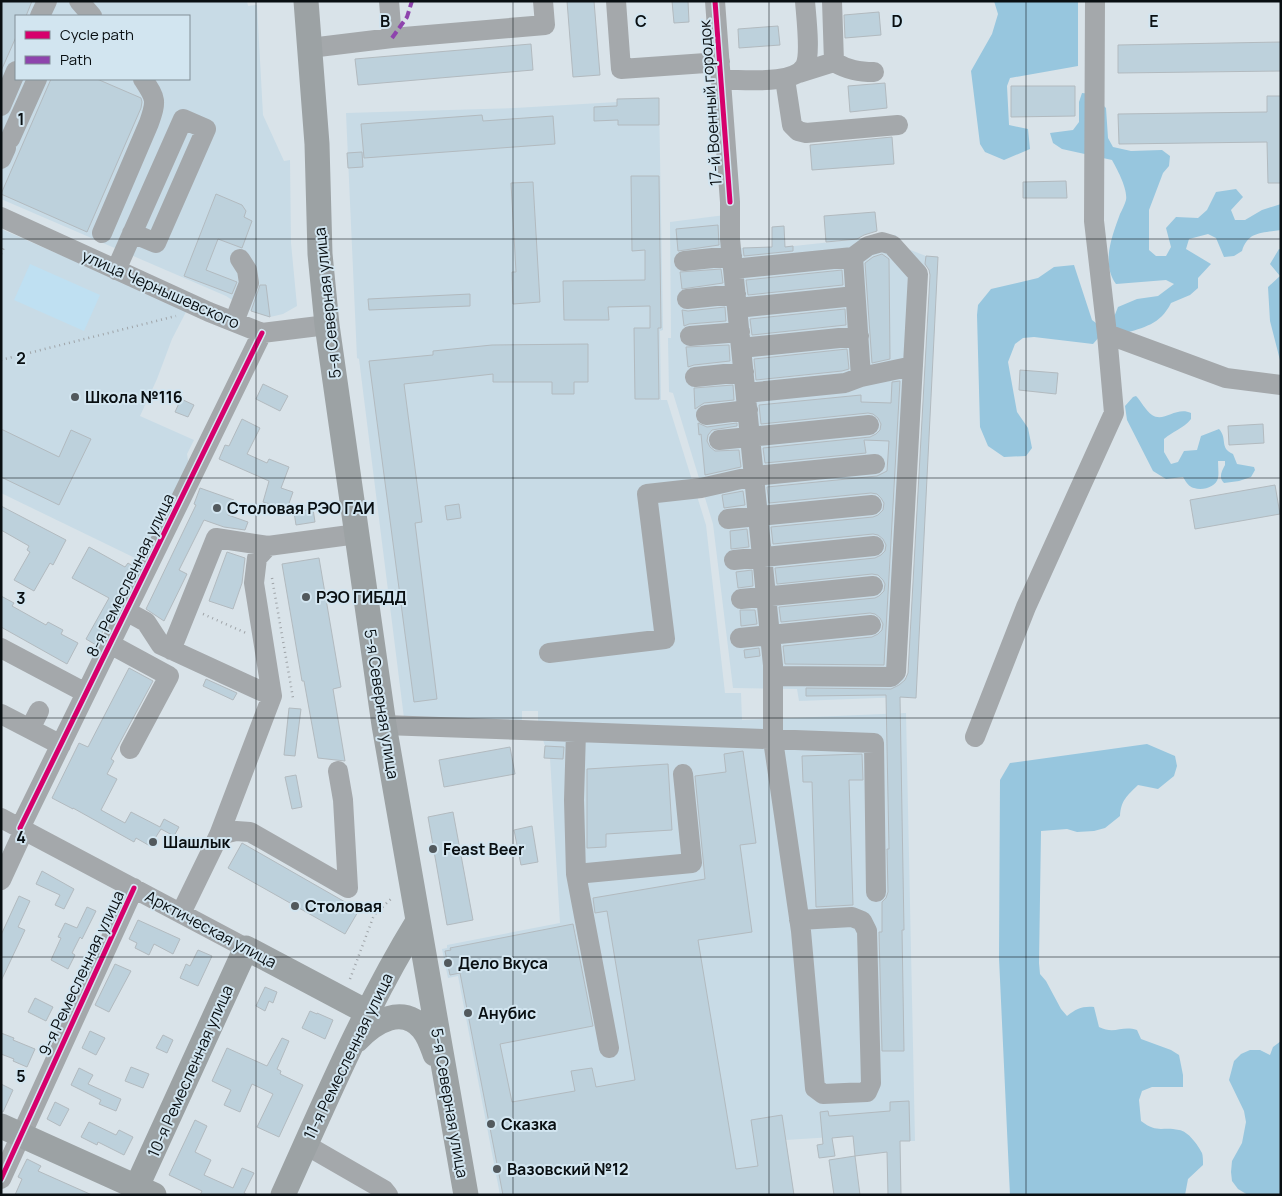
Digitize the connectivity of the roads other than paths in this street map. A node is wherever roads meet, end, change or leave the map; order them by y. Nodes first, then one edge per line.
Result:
1 (47, 1) edge
2 (79, 1) edge
3 (306, 1) edge
4 (389, 1) edge
5 (543, 1) edge
6 (616, 1) edge
7 (715, 1) edge
8 (805, 1) edge
9 (832, 1) edge
10 (1095, 1) edge
11 (40, 15) edge
12 (91, 15) edge
13 (392, 38) junction
14 (310, 48) junction
15 (834, 62) junction
16 (720, 70) junction
17 (874, 72) dead end
18 (15, 73) edge
19 (792, 76) junction
20 (36, 80) edge
21 (144, 80) edge
22 (1, 106) edge
23 (898, 125) dead end
24 (6, 149) edge
25 (1, 218) edge
26 (102, 233) dead end
27 (132, 233) junction
28 (853, 257) junction
29 (240, 259) dead end
30 (684, 261) dead end
31 (733, 263) junction
32 (116, 270) junction
33 (855, 296) junction
34 (687, 300) dead end
35 (737, 301) junction
36 (234, 322) junction
37 (327, 325) junction
38 (262, 333) junction
39 (1107, 334) junction
40 (690, 336) dead end
41 (859, 336) junction
42 (741, 340) junction
43 (913, 366) junction
44 (744, 372) junction
45 (696, 377) dead end
46 (861, 377) junction
47 (1281, 385) edge
48 (747, 402) junction
49 (706, 415) dead end
50 (869, 425) dead end
51 (750, 437) junction
52 (719, 440) dead end
53 (874, 464) dead end
54 (754, 476) junction
55 (872, 505) dead end
56 (758, 516) junction
57 (728, 519) dead end
58 (357, 534) junction
59 (268, 546) junction
60 (874, 546) dead end
61 (762, 557) junction
62 (734, 560) dead end
63 (873, 586) dead end
64 (766, 597) junction
65 (741, 599) dead end
66 (126, 611) junction
67 (872, 625) dead end
68 (770, 635) junction
69 (740, 638) dead end
70 (110, 644) junction
71 (1, 648) edge
72 (171, 650) junction
73 (549, 653) dead end
74 (773, 676) junction
75 (86, 693) junction
76 (272, 696) junction
77 (1, 714) edge
78 (384, 725) junction
79 (576, 732) junction
80 (975, 737) dead end
81 (773, 740) junction
82 (61, 745) junction
83 (130, 749) dead end
84 (338, 771) dead end
85 (683, 774) dead end
86 (1, 818) edge
87 (22, 829) junction
88 (219, 835) junction
89 (576, 874) junction
90 (1, 880) edge
91 (134, 888) junction
92 (876, 892) dead end
93 (181, 913) junction
94 (799, 920) junction
95 (418, 921) junction
96 (246, 948) junction
97 (367, 1012) junction
98 (352, 1045) junction
99 (609, 1048) dead end
100 (445, 1074) junction
101 (11, 1130) edge
102 (306, 1145) junction
103 (1, 1178) edge
104 (142, 1192) edge
105 (283, 1195) edge
106 (388, 1195) edge
107 (466, 1195) edge

1 - 11 street
2 - 12 street
3 - 14 main road, 5-я Северная улица
4 - 13 street
5 - 13 street
6 - 16 street
7 - 16 street, 17-й Военный городок
8 - 19 street
9 - 15 street
10 - 39 street
13 - 14 street
14 - 37 main road, 5-я Северная улица
15 - 17 street
15 - 19 street
16 - 19 street
16 - 31 street, 17-й Военный городок
18 - 22 street
19 - 23 street
20 - 24 street
21 - 26 street
25 - 32 street, улица Чернышевского
27 - 27 street
27 - 32 street
28 - 31 street
28 - 33 street
28 - 43 street
29 - 36 street
30 - 31 street
31 - 35 street, 17-й Военный городок
32 - 36 street, улица Чернышевского
33 - 35 street
33 - 41 street
34 - 35 street
35 - 42 street, 17-й Военный городок
36 - 38 street, улица Чернышевского
37 - 38 street, улица Чернышевского
37 - 58 main road, 5-я Северная улица
38 - 66 street, 8-я Ремесленная улица
39 - 47 street
39 - 80 street
40 - 42 street
41 - 42 street
41 - 46 street
42 - 44 street, 17-й Военный городок
43 - 46 street
43 - 74 street
44 - 45 street
44 - 48 street, 17-й Военный городок
46 - 48 street
48 - 49 street
48 - 51 street, 17-й Военный городок
50 - 51 street
51 - 52 street
51 - 54 street, 17-й Военный городок
53 - 54 street
54 - 56 street, 17-й Военный городок
54 - 73 street
55 - 56 street
56 - 57 street
56 - 61 street, 17-й Военный городок
58 - 59 street
58 - 78 main road, 5-я Северная улица
59 - 72 street
59 - 76 street
60 - 61 street
61 - 62 street
61 - 64 street, 17-й Военный городок
63 - 64 street
64 - 65 street
64 - 68 street, 17-й Военный городок
66 - 70 street, 8-я Ремесленная улица
66 - 72 street
67 - 68 street
68 - 69 street
68 - 74 street, 17-й Военный городок
70 - 75 street, 8-я Ремесленная улица
70 - 83 street
71 - 75 street
72 - 76 street
74 - 81 street, 17-й Военный городок
75 - 82 street, 8-я Ремесленная улица
76 - 88 street
77 - 82 street
78 - 79 street
78 - 95 main road, 5-я Северная улица
79 - 81 street
79 - 89 street
81 - 92 street
81 - 94 street, 17-й Военный городок
82 - 87 street, 8-я Ремесленная улица
84 - 88 street
85 - 89 street
86 - 87 street, Арктическая улица
87 - 90 street, 8-я Ремесленная улица
87 - 91 street, Арктическая улица
88 - 93 street
89 - 99 street
91 - 93 street, Арктическая улица
91 - 101 street, 9-я Ремесленная улица
93 - 96 street, Арктическая улица
94 - 94 street, 17-й Военный городок
95 - 97 main road, 11-я Ремесленная улица
95 - 100 main road, 5-я Северная улица
96 - 97 main road, Арктическая улица
96 - 104 main road, 10-я Ремесленная улица
97 - 98 main road, 11-я Ремесленная улица
98 - 100 main road
98 - 102 main road, 11-я Ремесленная улица
100 - 107 main road, 5-я Северная улица
101 - 103 street, 9-я Ремесленная улица
101 - 104 main road
102 - 105 main road, 11-я Ремесленная улица
102 - 106 street

